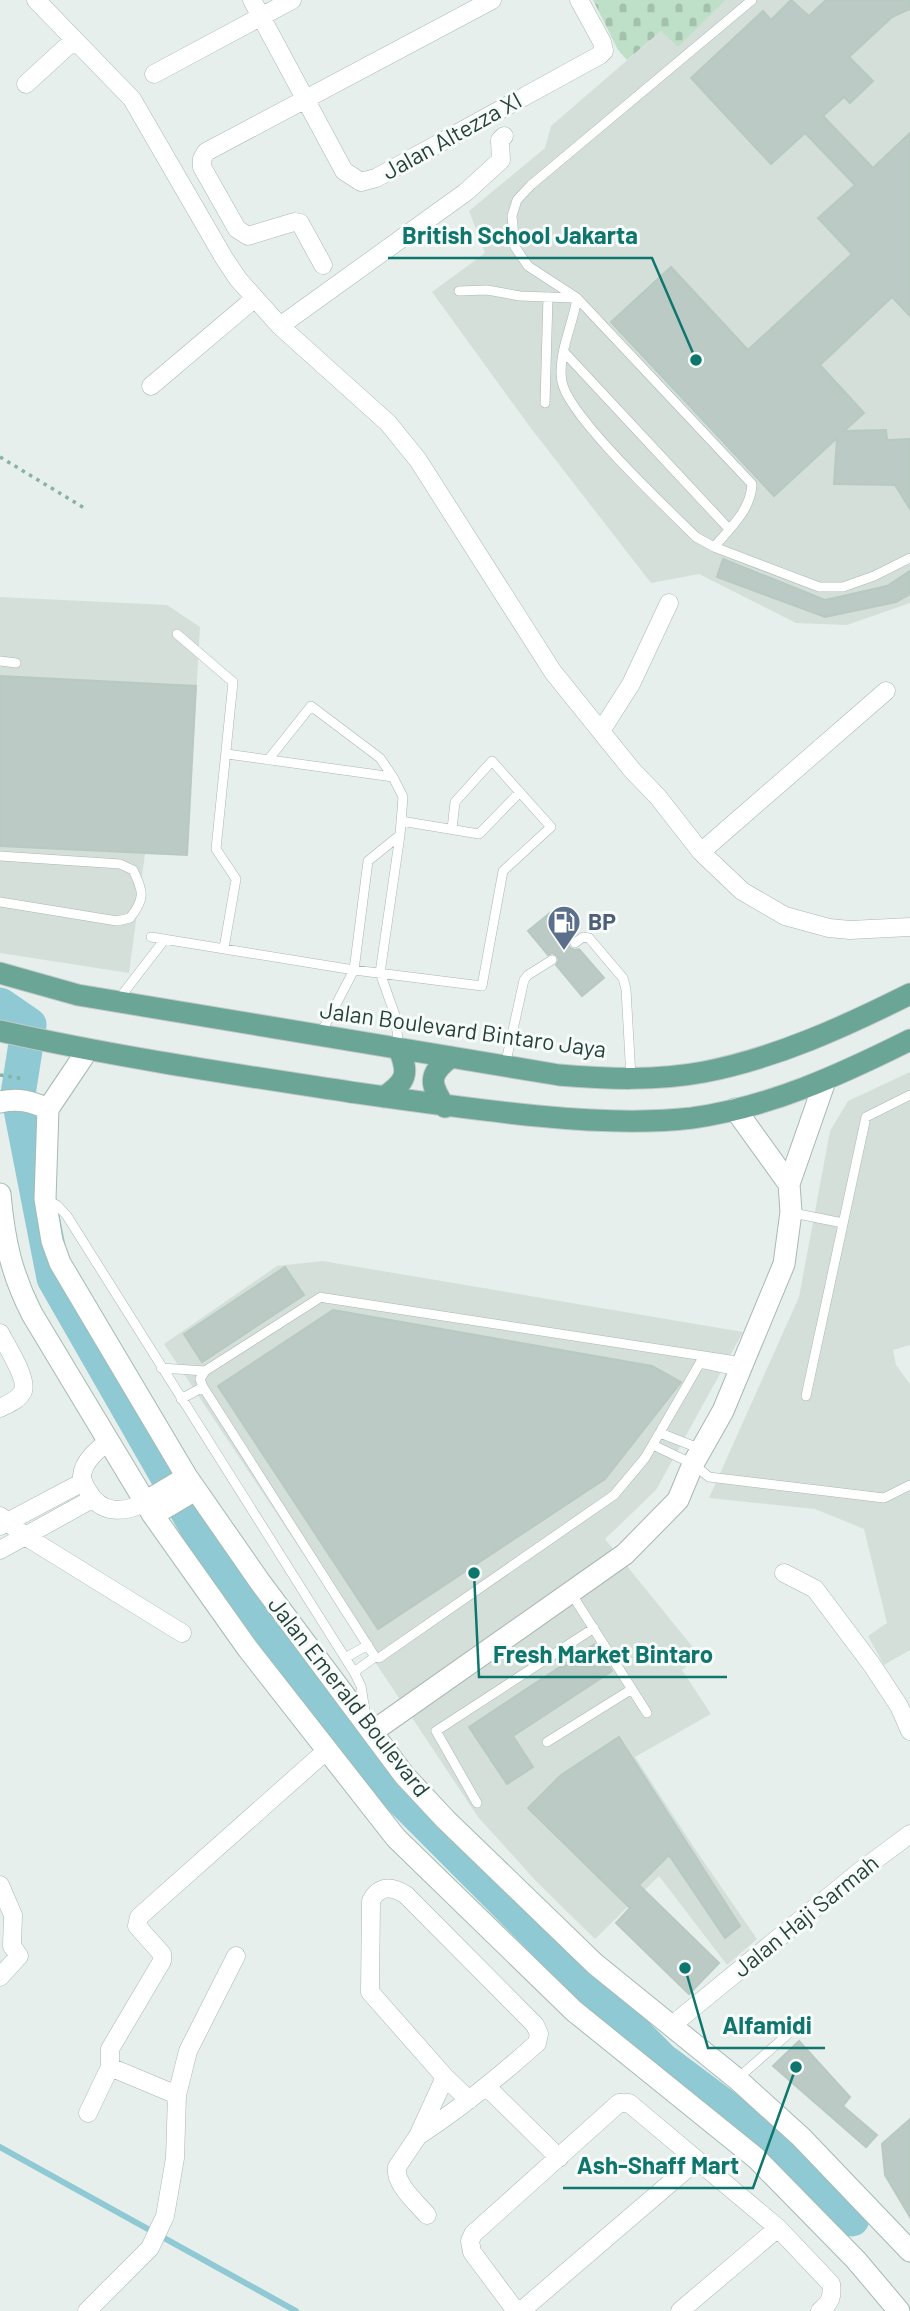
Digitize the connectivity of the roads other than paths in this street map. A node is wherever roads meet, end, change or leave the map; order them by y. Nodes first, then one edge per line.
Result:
1 (252, 0) edge
2 (292, 0) edge
3 (492, 0) edge
4 (579, 0) edge
5 (752, 0) edge
6 (48, 4) edge
7 (261, 17) junction
8 (74, 40) junction
9 (155, 74) dead end
10 (26, 84) dead end
11 (304, 99) junction
12 (504, 136) dead end
13 (323, 265) dead end
14 (459, 291) dead end
15 (548, 297) junction
16 (256, 298) junction
17 (577, 298) junction
18 (280, 326) junction
19 (564, 352) junction
20 (151, 386) dead end
21 (545, 403) dead end
22 (729, 529) junction
23 (715, 547) junction
24 (910, 558) edge
25 (669, 603) dead end
26 (177, 634) dead end
27 (0, 662) edge
28 (16, 663) dead end
29 (886, 691) dead end
30 (601, 731) junction
31 (227, 754) junction
32 (268, 760) junction
33 (393, 777) junction
34 (520, 792) junction
35 (401, 821) junction
36 (452, 829) junction
37 (400, 835) junction
38 (701, 852) junction
39 (0, 856) edge
40 (0, 902) edge
41 (910, 927) edge
42 (151, 937) dead end
43 (165, 939) junction
44 (575, 943) dead end
45 (224, 948) junction
46 (552, 960) dead end
47 (354, 970) junction
48 (380, 973) junction
49 (3, 974) edge
50 (910, 994) edge
51 (117, 1002) junction
52 (0, 1031) edge
53 (320, 1035) junction
54 (910, 1040) edge
55 (399, 1048) junction
56 (87, 1051) junction
57 (451, 1057) junction
58 (505, 1066) junction
59 (631, 1078) junction
60 (825, 1080) junction
61 (910, 1096) edge
62 (384, 1097) junction
63 (1, 1102) edge
64 (43, 1107) junction
65 (445, 1107) junction
66 (735, 1109) junction
67 (789, 1184) junction
68 (45, 1199) junction
69 (1, 1208) edge
70 (791, 1212) junction
71 (843, 1223) junction
72 (0, 1333) edge
73 (702, 1359) junction
74 (741, 1367) junction
75 (161, 1368) junction
76 (205, 1371) junction
77 (202, 1387) junction
78 (806, 1396) dead end
79 (181, 1399) junction
80 (0, 1408) edge
81 (660, 1433) junction
82 (109, 1441) junction
83 (653, 1445) junction
84 (697, 1456) junction
85 (83, 1482) junction
86 (185, 1486) junction
87 (909, 1487) edge
88 (92, 1499) junction
89 (152, 1506) junction
90 (3, 1521) edge
91 (25, 1536) junction
92 (0, 1550) edge
93 (784, 1573) dead end
94 (570, 1591) junction
95 (594, 1628) junction
96 (182, 1633) dead end
97 (368, 1645) junction
98 (375, 1657) junction
99 (345, 1658) junction
100 (354, 1672) junction
101 (632, 1689) junction
102 (647, 1713) dead end
103 (369, 1728) junction
104 (910, 1731) edge
105 (547, 1742) dead end
106 (327, 1750) junction
107 (477, 1802) dead end
108 (910, 1834) edge
109 (0, 1885) edge
110 (6, 1949) edge
111 (236, 1956) dead end
112 (0, 1977) edge
113 (671, 2026) junction
114 (787, 2035) dead end
115 (110, 2067) junction
116 (445, 2077) junction
117 (737, 2079) junction
118 (487, 2087) junction
119 (177, 2095) junction
120 (469, 2100) junction
121 (88, 2113) dead end
122 (418, 2136) junction
123 (559, 2158) junction
124 (696, 2161) junction
125 (427, 2215) dead end
126 (778, 2228) junction
127 (910, 2251) edge
128 (901, 2309) edge
129 (87, 2311) edge
130 (516, 2311) edge
131 (522, 2311) edge
132 (680, 2311) edge
133 (820, 2311) edge

1 - 7 street, Jalan Altezza XI
2 - 7 street
3 - 11 street
4 - 11 street, Jalan Altezza XI
5 - 17 lane
6 - 8 street
7 - 9 street
7 - 11 street, Jalan Altezza XI
8 - 10 street
8 - 16 street
11 - 13 street
12 - 18 street
14 - 15 lane
15 - 17 lane
15 - 21 lane
16 - 18 street
16 - 20 street
17 - 19 lane
17 - 22 lane
18 - 30 street
19 - 22 lane
19 - 23 lane
22 - 23 lane
23 - 24 lane
25 - 30 street
26 - 31 lane
27 - 28 lane
29 - 38 street
30 - 38 street
31 - 32 lane
31 - 45 lane
32 - 33 lane
32 - 33 lane
33 - 35 lane
34 - 36 lane
34 - 36 lane
34 - 48 lane
35 - 36 lane
35 - 37 lane
37 - 47 lane
37 - 48 lane
38 - 41 street
39 - 40 lane
42 - 43 lane
43 - 45 lane
43 - 51 lane
44 - 59 lane
45 - 47 lane
46 - 58 lane
47 - 48 lane
47 - 53 lane
48 - 55 lane
49 - 51 main road, Jalan Boulevard Bintaro Jaya
50 - 59 main road, Jalan Boulevard Bintaro Jaya
51 - 53 main road, Jalan Boulevard Bintaro Jaya
52 - 56 main road
53 - 55 main road, Jalan Boulevard Bintaro Jaya
54 - 60 main road
55 - 57 main road, Jalan Boulevard Bintaro Jaya
55 - 62 main road
56 - 62 main road
56 - 64 main road
57 - 58 main road, Jalan Boulevard Bintaro Jaya
57 - 65 main road
58 - 59 main road, Jalan Boulevard Bintaro Jaya
60 - 66 main road
60 - 67 main road
61 - 71 lane
62 - 65 main road
63 - 64 main road
64 - 68 main road, Jalan Emerald Boulevard
65 - 66 main road
66 - 67 main road
67 - 70 main road
68 - 75 lane
68 - 86 main road, Jalan Emerald Boulevard
69 - 82 main road
70 - 71 lane
70 - 74 main road
71 - 78 lane
72 - 80 street
73 - 74 lane
73 - 76 lane
73 - 81 lane
74 - 84 main road
75 - 76 lane
75 - 79 lane
76 - 77 lane
77 - 79 lane
77 - 97 lane
79 - 99 lane
81 - 83 lane
81 - 84 lane
82 - 85 street
82 - 89 main road
83 - 84 lane
83 - 98 lane
84 - 87 lane
84 - 94 main road
85 - 88 street
85 - 90 street
86 - 89 main road
86 - 103 main road, Jalan Emerald Boulevard
88 - 89 street
88 - 91 street
89 - 106 main road
90 - 91 street
91 - 92 street
91 - 96 street
93 - 104 street
94 - 95 lane
94 - 103 main road
95 - 101 lane
95 - 107 lane
97 - 98 lane
97 - 99 lane
98 - 100 lane
99 - 100 lane
100 - 103 lane
101 - 102 lane
101 - 105 lane
103 - 113 main road, Jalan Emerald Boulevard
106 - 115 street
106 - 128 main road
108 - 113 street, Jalan Haji Sarmah
109 - 110 street
110 - 112 street
111 - 119 street
113 - 117 main road, Jalan Emerald Boulevard
114 - 117 lane
115 - 119 street
115 - 121 street
116 - 118 street
116 - 120 street
116 - 122 street
117 - 127 main road, Jalan Emerald Boulevard
118 - 120 street
118 - 123 street
119 - 129 street
120 - 122 street
122 - 125 street
123 - 124 street
123 - 130 street
124 - 126 street
124 - 131 street
126 - 132 street
126 - 133 street

